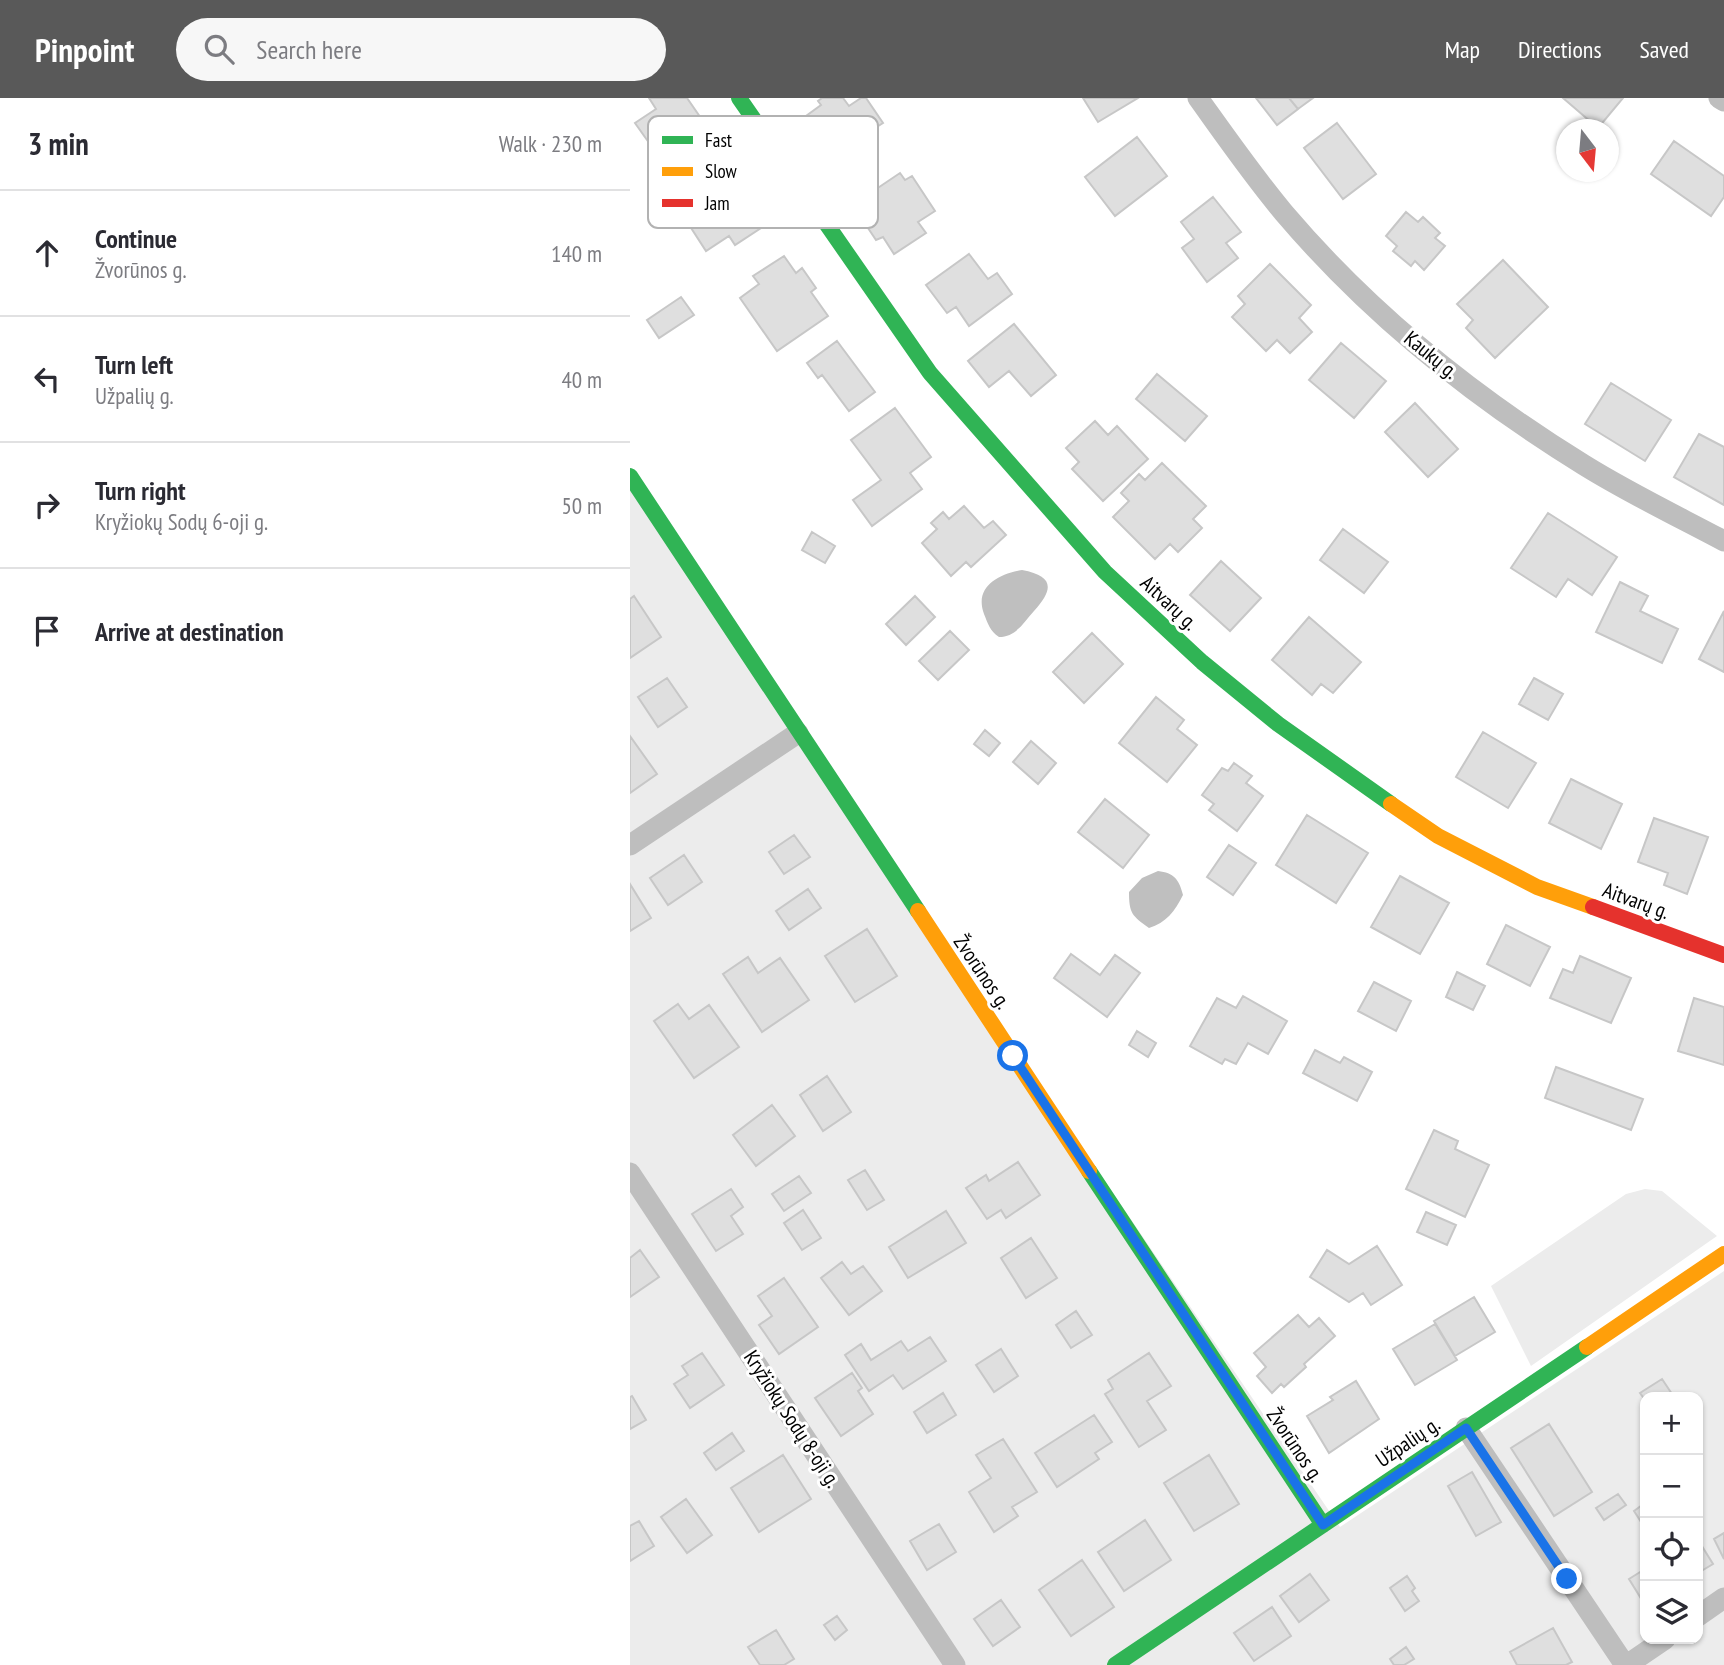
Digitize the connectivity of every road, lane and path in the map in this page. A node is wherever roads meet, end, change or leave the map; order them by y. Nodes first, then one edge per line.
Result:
1 (739, 98) edge
2 (1198, 98) edge
3 (1719, 98) edge
4 (1724, 102) edge
5 (752, 116) edge
6 (829, 228) edge
7 (630, 477) edge
8 (1724, 541) edge
9 (798, 733) junction
10 (630, 845) edge
11 (1724, 955) edge
12 (630, 1173) edge
13 (1724, 1254) edge
14 (1466, 1428) junction
15 (1323, 1525) junction
16 (1724, 1598) edge
17 (1703, 1613) edge
18 (1658, 1644) edge
19 (956, 1665) edge
20 (1115, 1665) edge
21 (1626, 1665) edge

1 - 5 street, Aitvarų g.
2 - 8 street, Kaukų g.
3 - 4 street
6 - 11 street, Aitvarų g.
7 - 9 street, Žvorūnos g.
9 - 10 street
9 - 15 street, Žvorūnos g.
12 - 19 street, Kryžiokų Sodų 8-oji g.
13 - 14 street, Užpalių g.
14 - 15 street, Užpalių g.
14 - 21 street
15 - 20 street, Užpalių g.
16 - 17 street
18 - 21 street

